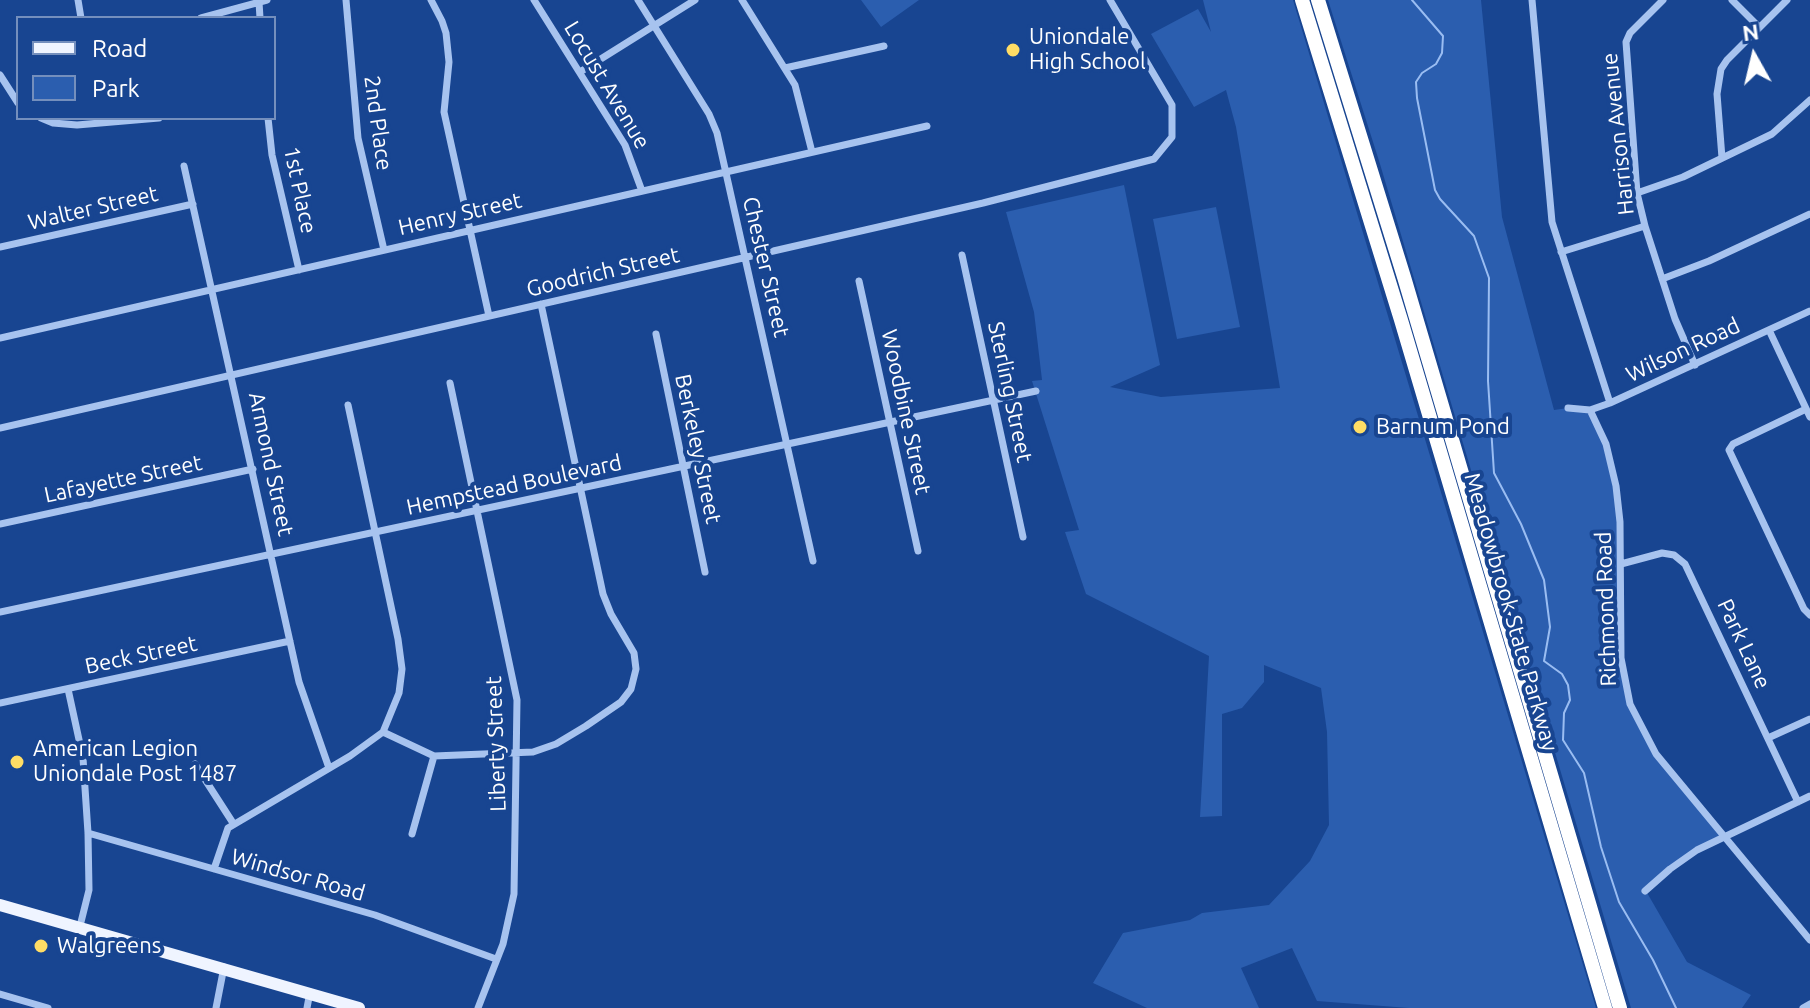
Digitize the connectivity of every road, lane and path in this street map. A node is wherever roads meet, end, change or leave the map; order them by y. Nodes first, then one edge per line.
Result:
1 (346, 0) edge
2 (431, 0) edge
3 (534, 0) edge
4 (638, 0) edge
5 (695, 0) edge
6 (742, 0) edge
7 (1110, 0) edge
8 (1302, 0) edge
9 (1318, 0) edge
10 (1532, 0) edge
11 (1732, 0) edge
12 (1787, 0) edge
13 (263, 1) edge
14 (1659, 1) edge
15 (208, 16) edge
16 (654, 26) junction
17 (1759, 27) junction
18 (884, 46) dead end
19 (785, 68) junction
20 (580, 72) junction
21 (0, 75) edge
22 (16, 100) edge
23 (1810, 100) edge
24 (48, 120) edge
25 (133, 120) edge
26 (268, 120) edge
27 (927, 126) dead end
28 (812, 152) junction
29 (1722, 158) junction
30 (184, 166) dead end
31 (726, 172) junction
32 (642, 191) junction
33 (1637, 193) junction
34 (193, 204) junction
35 (1810, 214) edge
36 (1645, 226) junction
37 (470, 231) junction
38 (0, 247) edge
39 (384, 250) junction
40 (1561, 252) junction
41 (962, 255) dead end
42 (746, 257) junction
43 (299, 270) junction
44 (1662, 279) junction
45 (859, 281) dead end
46 (213, 289) junction
47 (541, 304) junction
48 (1810, 311) edge
49 (489, 316) junction
50 (1769, 330) junction
51 (656, 334) dead end
52 (0, 338) edge
53 (1695, 365) junction
54 (233, 375) junction
55 (450, 383) dead end
56 (1036, 391) dead end
57 (993, 400) junction
58 (1610, 403) junction
59 (348, 405) dead end
60 (1568, 408) dead end
61 (1590, 410) junction
62 (1808, 413) edge
63 (890, 423) junction
64 (0, 428) edge
65 (787, 445) junction
66 (684, 467) junction
67 (253, 469) junction
68 (581, 489) junction
69 (478, 511) junction
70 (0, 524) edge
71 (375, 533) junction
72 (1023, 537) dead end
73 (918, 551) dead end
74 (272, 555) junction
75 (813, 561) dead end
76 (1621, 564) junction
77 (705, 572) dead end
78 (0, 612) edge
79 (1810, 615) edge
80 (290, 641) junction
81 (68, 689) junction
82 (0, 703) edge
83 (1810, 719) edge
84 (383, 732) junction
85 (1768, 738) junction
86 (517, 755) junction
87 (434, 756) junction
88 (195, 764) dead end
89 (329, 768) junction
90 (1810, 796) edge
91 (1798, 802) junction
92 (233, 823) junction
93 (88, 833) junction
94 (412, 834) dead end
95 (1724, 837) junction
96 (214, 869) junction
97 (1645, 891) dead end
98 (0, 905) edge
99 (80, 926) junction
100 (1810, 940) edge
101 (496, 959) junction
102 (224, 967) junction
103 (310, 992) junction
104 (0, 994) edge
105 (1810, 1004) edge
106 (48, 1008) edge
107 (216, 1008) edge
108 (307, 1008) edge
109 (359, 1008) edge
110 (478, 1008) edge
111 (1605, 1008) edge
112 (1620, 1008) edge
113 (1803, 1008) edge

1 - 39 street, 2nd Place
2 - 37 street
3 - 20 street, Locust Avenue
4 - 16 street, Chester Street
5 - 16 street
6 - 19 street
7 - 42 street, Goodrich Street
8 - 111 highway, Meadowbrook State Parkway
9 - 112 highway, Meadowbrook State Parkway
10 - 40 street
11 - 17 street
12 - 17 street
13 - 15 street
14 - 33 street, Harrison Avenue
16 - 20 street
16 - 31 street, Chester Street
17 - 29 street
18 - 19 street
19 - 28 street
20 - 32 street, Locust Avenue
21 - 22 street
23 - 29 street
24 - 25 street
26 - 43 street, 1st Place
27 - 28 street, Henry Street
28 - 31 street, Henry Street
29 - 33 street
30 - 34 street, Armond Street
31 - 32 street, Henry Street
31 - 42 street, Chester Street
32 - 37 street, Henry Street
33 - 36 street, Harrison Avenue
34 - 38 street, Walter Street
34 - 46 street, Armond Street
35 - 44 street
36 - 40 street
36 - 44 street, Harrison Avenue
37 - 39 street, Henry Street
37 - 49 street
39 - 43 street, Henry Street
40 - 58 street
41 - 57 street, Sterling Street
42 - 47 street, Goodrich Street
42 - 65 street, Chester Street
43 - 46 street, Henry Street
44 - 53 street, Harrison Avenue
45 - 63 street, Woodbine Street
46 - 52 street, Henry Street
46 - 54 street, Armond Street
47 - 49 street, Goodrich Street
47 - 68 street
48 - 50 street, Wilson Road
49 - 54 street, Goodrich Street
50 - 53 street, Wilson Road
50 - 62 street
51 - 66 street, Berkeley Street
53 - 58 street, Wilson Road
54 - 64 street, Goodrich Street
54 - 67 street, Armond Street
55 - 69 street, Liberty Street
56 - 57 street, Hempstead Boulevard
57 - 63 street, Hempstead Boulevard
57 - 72 street, Sterling Street
58 - 61 street, Wilson Road
59 - 71 street
60 - 61 street, Wilson Road
61 - 76 street, Richmond Road
62 - 79 street
63 - 65 street, Hempstead Boulevard
63 - 73 street, Woodbine Street
65 - 66 street, Hempstead Boulevard
65 - 75 street, Chester Street
66 - 68 street, Hempstead Boulevard
66 - 77 street, Berkeley Street
67 - 70 street, Lafayette Street
67 - 74 street, Armond Street
68 - 69 street, Hempstead Boulevard
68 - 86 street
69 - 71 street, Hempstead Boulevard
69 - 86 street, Liberty Street
71 - 74 street, Hempstead Boulevard
71 - 84 street
74 - 78 street, Hempstead Boulevard
74 - 80 street, Armond Street
76 - 85 street, Park Lane
76 - 95 street, Richmond Road
80 - 81 street, Beck Street
80 - 89 street, Armond Street
81 - 82 street, Beck Street
81 - 93 street
83 - 85 street
84 - 87 street
84 - 89 street
85 - 91 street, Park Lane
86 - 87 street
86 - 101 street, Liberty Street
87 - 94 street
88 - 92 street
89 - 92 street
90 - 91 street
91 - 95 street
92 - 96 street
93 - 96 street, Windsor Road
93 - 99 street
95 - 97 street
95 - 100 street, Richmond Road
96 - 101 street, Windsor Road
98 - 99 main road
99 - 102 main road
101 - 110 street, Liberty Street
102 - 103 main road
102 - 107 street
103 - 108 street
103 - 109 main road
104 - 106 street
105 - 113 street

